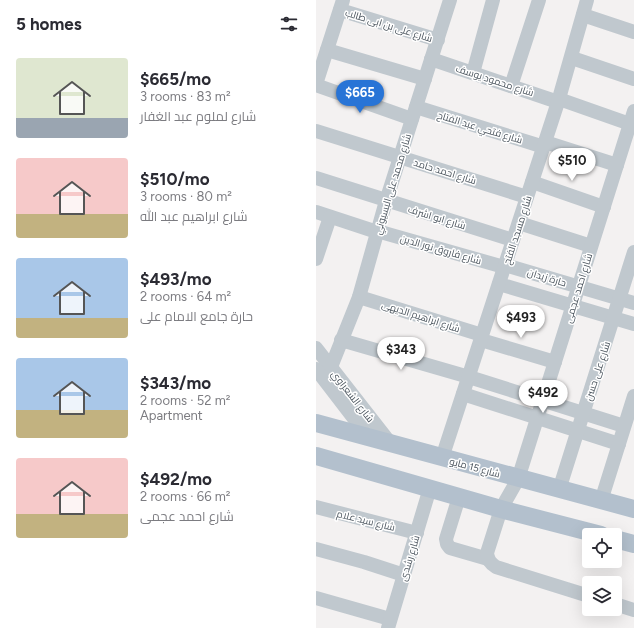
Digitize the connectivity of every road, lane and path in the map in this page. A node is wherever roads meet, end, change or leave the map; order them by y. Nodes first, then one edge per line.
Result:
1 (493, 0) edge
2 (539, 0) edge
3 (587, 0) edge
4 (447, 1) edge
5 (341, 5) edge
6 (583, 14) junction
7 (634, 32) edge
8 (438, 40) junction
9 (327, 50) junction
10 (572, 58) junction
11 (432, 59) junction
12 (472, 73) junction
13 (425, 79) junction
14 (634, 79) edge
15 (316, 84) edge
16 (511, 86) junction
17 (559, 100) junction
18 (414, 113) junction
19 (632, 117) edge
20 (316, 132) edge
21 (544, 144) junction
22 (400, 158) junction
23 (617, 165) junction
24 (316, 178) edge
25 (532, 182) junction
26 (527, 197) junction
27 (386, 201) junction
28 (604, 207) junction
29 (316, 212) edge
30 (330, 217) junction
31 (519, 223) junction
32 (377, 232) junction
33 (513, 240) junction
34 (591, 246) junction
35 (634, 252) edge
36 (316, 259) edge
37 (505, 266) junction
38 (499, 284) junction
39 (579, 287) junction
40 (359, 296) junction
41 (620, 299) junction
42 (634, 303) edge
43 (572, 306) junction
44 (614, 318) junction
45 (634, 324) edge
46 (481, 338) junction
47 (341, 340) junction
48 (316, 348) edge
49 (555, 362) junction
50 (330, 367) junction
51 (316, 369) edge
52 (469, 378) junction
53 (463, 394) junction
54 (634, 396) edge
55 (543, 401) junction
56 (583, 413) junction
57 (537, 418) junction
58 (316, 423) edge
59 (624, 426) junction
60 (578, 431) junction
61 (370, 438) junction
62 (391, 444) junction
63 (619, 444) junction
64 (316, 456) edge
65 (442, 458) junction
66 (518, 479) junction
67 (430, 488) junction
68 (559, 490) junction
69 (459, 497) junction
70 (601, 501) junction
71 (316, 507) edge
72 (501, 509) junction
73 (634, 510) edge
74 (582, 530) edge
75 (417, 532) junction
76 (622, 541) edge
77 (634, 544) edge
78 (316, 549) edge
79 (488, 559) junction
80 (404, 575) junction
81 (582, 594) edge
82 (316, 598) edge
83 (622, 606) edge
84 (634, 610) edge
85 (389, 624) edge

1 - 12 street
2 - 16 street
3 - 6 street, شارع مسجد الفتح
4 - 8 street, شارع محمد على البسيوني
5 - 8 street, شارع على بن ابى طالب
5 - 9 street
6 - 7 street
6 - 10 street, شارع مسجد الفتح
8 - 11 street, شارع محمد على البسيوني
9 - 13 street
9 - 15 street
10 - 14 street
10 - 17 street, شارع مسجد الفتح
11 - 12 street, شارع محمود يوسف
11 - 13 street, شارع محمد على البسيوني
12 - 16 street, شارع محمود يوسف
13 - 18 street, شارع محمد على البسيوني
15 - 18 street, شارع فتحي عبد الفتاح
16 - 17 street, شارع محمود يوسف
17 - 19 street, شارع محمود يوسف
17 - 21 street, شارع مسجد الفتح
18 - 21 street, شارع فتحي عبد الفتاح
18 - 22 street, شارع محمد على البسيوني
19 - 23 street, شارع احمد عجمى
20 - 22 street, شارع احمد حامد
21 - 23 street, شارع فتحي عبد الفتاح
21 - 25 street, شارع مسجد الفتح
22 - 26 street, شارع احمد حامد
22 - 27 street, شارع محمد على البسيوني
23 - 28 street, شارع احمد عجمى
24 - 27 street, شارع ابو اشرف
25 - 26 street, شارع مسجد الفتح
25 - 28 street
26 - 31 street, شارع مسجد الفتح
27 - 32 street, شارع محمد على البسيوني
27 - 33 street, شارع ابو اشرف
28 - 34 street, شارع احمد عجمى
29 - 30 street, شارع فاروق نور الدين
30 - 32 street, شارع فاروق نور الدين
30 - 36 street
31 - 33 street, شارع مسجد الفتح
31 - 34 street
32 - 37 street, شارع فاروق نور الدين
32 - 40 street, شارع محمد على البسيوني
33 - 37 street, شارع مسجد الفتح
34 - 39 street, شارع احمد عجمى
35 - 41 street, شارع على حسن
37 - 38 street, شارع مسجد الفتح
37 - 39 street, حارة زيدان
38 - 43 street
38 - 46 street, شارع مسجد الفتح
39 - 41 street, حارة زيدان
39 - 43 street, شارع احمد عجمى
40 - 46 street, شارع ابراهيم الديهى
40 - 47 street, شارع محمد على البسيوني
41 - 42 street, حارة زيدان
41 - 44 street, شارع على حسن
43 - 44 street
43 - 49 street, شارع احمد عجمى
44 - 45 street
44 - 56 street, شارع على حسن
46 - 49 street, شارع ابراهيم الديهى
46 - 52 street, شارع مسجد الفتح
47 - 50 street, شارع محمد على البسيوني
47 - 52 street
48 - 50 street, شارع الشعراوي
49 - 55 street, شارع احمد عجمى
50 - 62 street, شارع الشعراوي
51 - 61 street, شارع الشعراوي
52 - 53 street, شارع مسجد الفتح
52 - 55 street
53 - 57 street
53 - 65 street, شارع مسجد الفتح
54 - 59 street
55 - 56 street
55 - 57 street, شارع احمد عجمى
56 - 59 street
56 - 60 street, شارع على حسن
57 - 60 street
57 - 66 street, شارع احمد عجمى
58 - 61 main road, شارع 15 مايو
59 - 63 street
60 - 63 street
60 - 68 street, شارع على حسن
61 - 62 main road, شارع 15 مايو
62 - 65 main road, شارع 15 مايو
63 - 70 street
64 - 67 main road
65 - 66 main road, شارع 15 مايو
66 - 68 main road, شارع 15 مايو
66 - 72 street, شارع احمد عجمى
67 - 69 main road
67 - 75 street, شارع رشدى
68 - 70 main road, شارع 15 مايو
69 - 72 main road
69 - 79 street
70 - 73 main road, شارع 15 مايو
71 - 75 street, شارع سيد علام
72 - 74 main road
72 - 79 street, شارع احمد عجمى
75 - 80 street, شارع رشدى
76 - 77 main road
78 - 80 street
79 - 81 street
80 - 85 street, شارع رشدى
82 - 85 street
83 - 84 street

